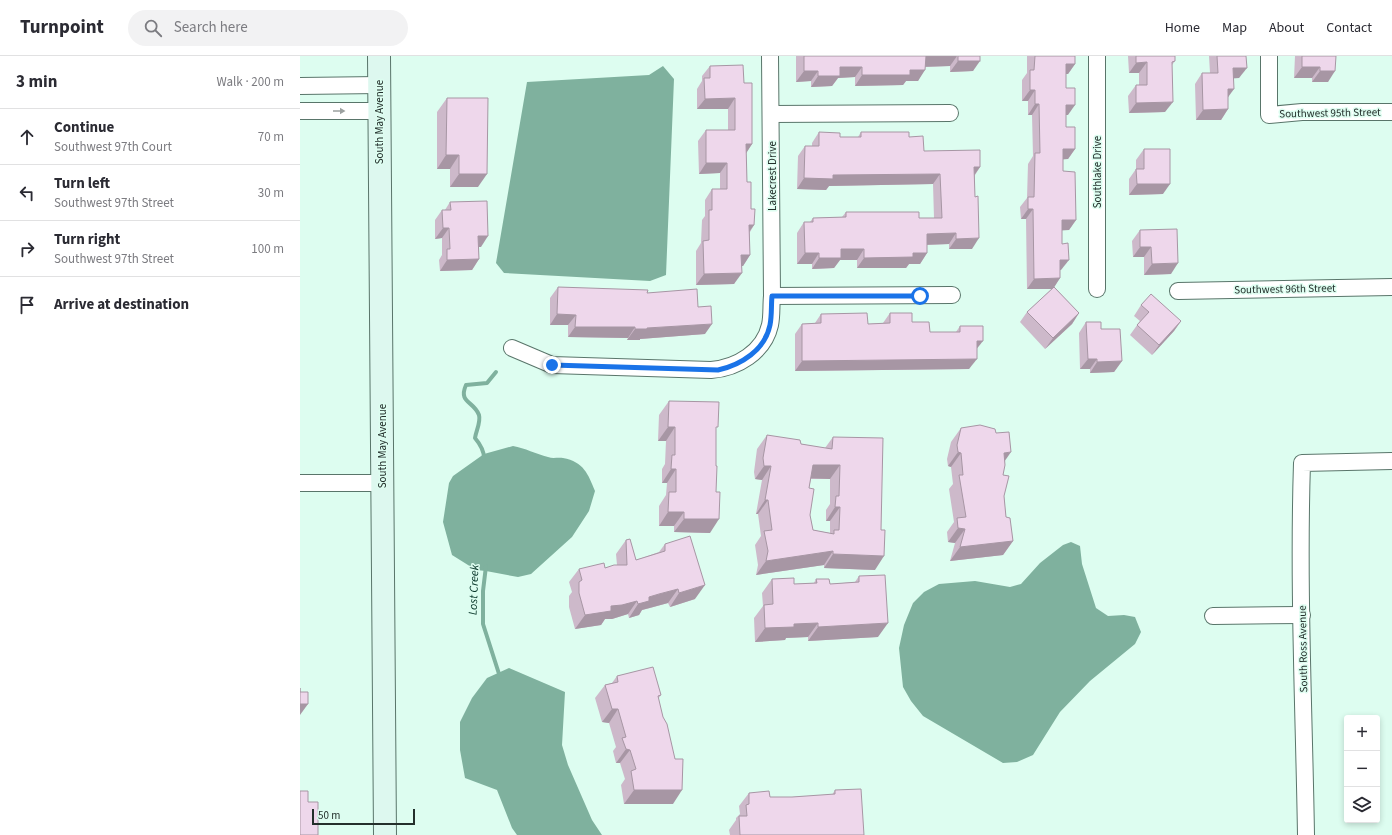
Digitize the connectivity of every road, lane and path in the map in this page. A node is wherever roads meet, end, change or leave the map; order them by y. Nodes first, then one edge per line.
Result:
1 (379, 56) edge
2 (770, 56) edge
3 (1097, 56) edge
4 (1269, 56) edge
5 (379, 85) junction
6 (300, 86) edge
7 (300, 112) edge
8 (379, 112) junction
9 (1392, 112) edge
10 (950, 113) dead end
11 (771, 114) junction
12 (1392, 286) edge
13 (1097, 289) dead end
14 (1178, 291) dead end
15 (952, 295) dead end
16 (772, 296) junction
17 (512, 348) dead end
18 (1392, 461) edge
19 (300, 483) edge
20 (382, 483) junction
21 (1302, 615) junction
22 (1213, 616) dead end
23 (385, 835) edge
24 (1306, 835) edge

1 - 5 main road, South May Avenue
2 - 11 street, Lakecrest Drive
3 - 13 street, Southlake Drive
4 - 9 street, Southwest 95th Street
5 - 6 street
5 - 8 main road, South May Avenue
7 -> 8 street
8 - 20 main road, South May Avenue
10 - 11 street
11 - 16 street, Lakecrest Drive
12 - 14 street, Southwest 96th Street
15 - 16 street
16 - 17 street, Lakecrest Drive
18 - 21 street, South Ross Avenue
19 - 20 street
20 - 23 main road, South May Avenue
21 - 22 street
21 - 24 street, South Ross Avenue

